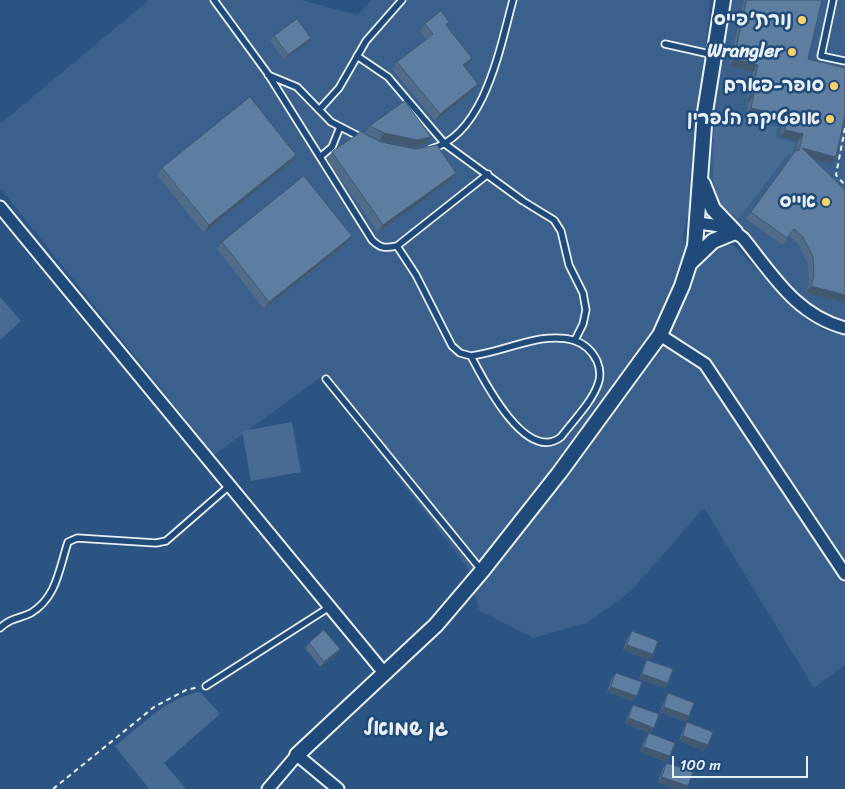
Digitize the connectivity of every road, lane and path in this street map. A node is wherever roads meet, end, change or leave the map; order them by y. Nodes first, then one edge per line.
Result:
1 (214, 0) edge
2 (402, 0) edge
3 (513, 0) edge
4 (723, 0) edge
5 (833, 0) edge
6 (665, 44) dead end
7 (715, 55) junction
8 (357, 56) junction
9 (845, 61) edge
10 (268, 74) junction
11 (319, 110) junction
12 (340, 127) junction
13 (845, 128) edge
14 (367, 140) edge
15 (445, 144) junction
16 (424, 151) edge
17 (320, 157) junction
18 (488, 174) junction
19 (701, 178) junction
20 (845, 185) edge
21 (0, 207) edge
22 (698, 223) junction
23 (735, 232) junction
24 (397, 246) junction
25 (690, 263) junction
26 (845, 328) edge
27 (660, 335) junction
28 (575, 340) junction
29 (471, 356) junction
30 (326, 379) dead end
31 (228, 487) junction
32 (482, 571) junction
33 (845, 574) edge
34 (328, 608) junction
35 (0, 628) edge
36 (385, 674) junction
37 (206, 686) joint
38 (297, 755) junction
39 (53, 789) edge
40 (268, 789) edge
41 (338, 789) edge

1 - 10 lane
2 - 8 lane
3 - 15 lane
4 - 7 street
5 - 9 lane
6 - 7 lane
7 - 19 street
8 - 11 lane
8 - 15 lane
10 - 11 lane
10 - 17 lane
11 - 12 lane
12 - 14 lane
12 - 17 lane
13 - 20 path
15 - 16 lane
15 - 18 lane
17 - 24 lane
18 - 24 lane
18 - 28 lane
19 - 22 street
19 - 23 street
21 - 31 street
22 - 23 street
22 - 25 street
23 - 25 street
23 - 26 street
24 - 29 lane
25 - 27 street
27 - 32 street
27 - 33 street
28 - 29 lane
28 - 29 lane
30 - 32 lane
31 - 34 street
31 - 35 lane
32 - 36 street
34 - 36 street
34 - 37 lane
36 - 38 street
37 - 39 path
38 - 40 street
38 - 41 street

